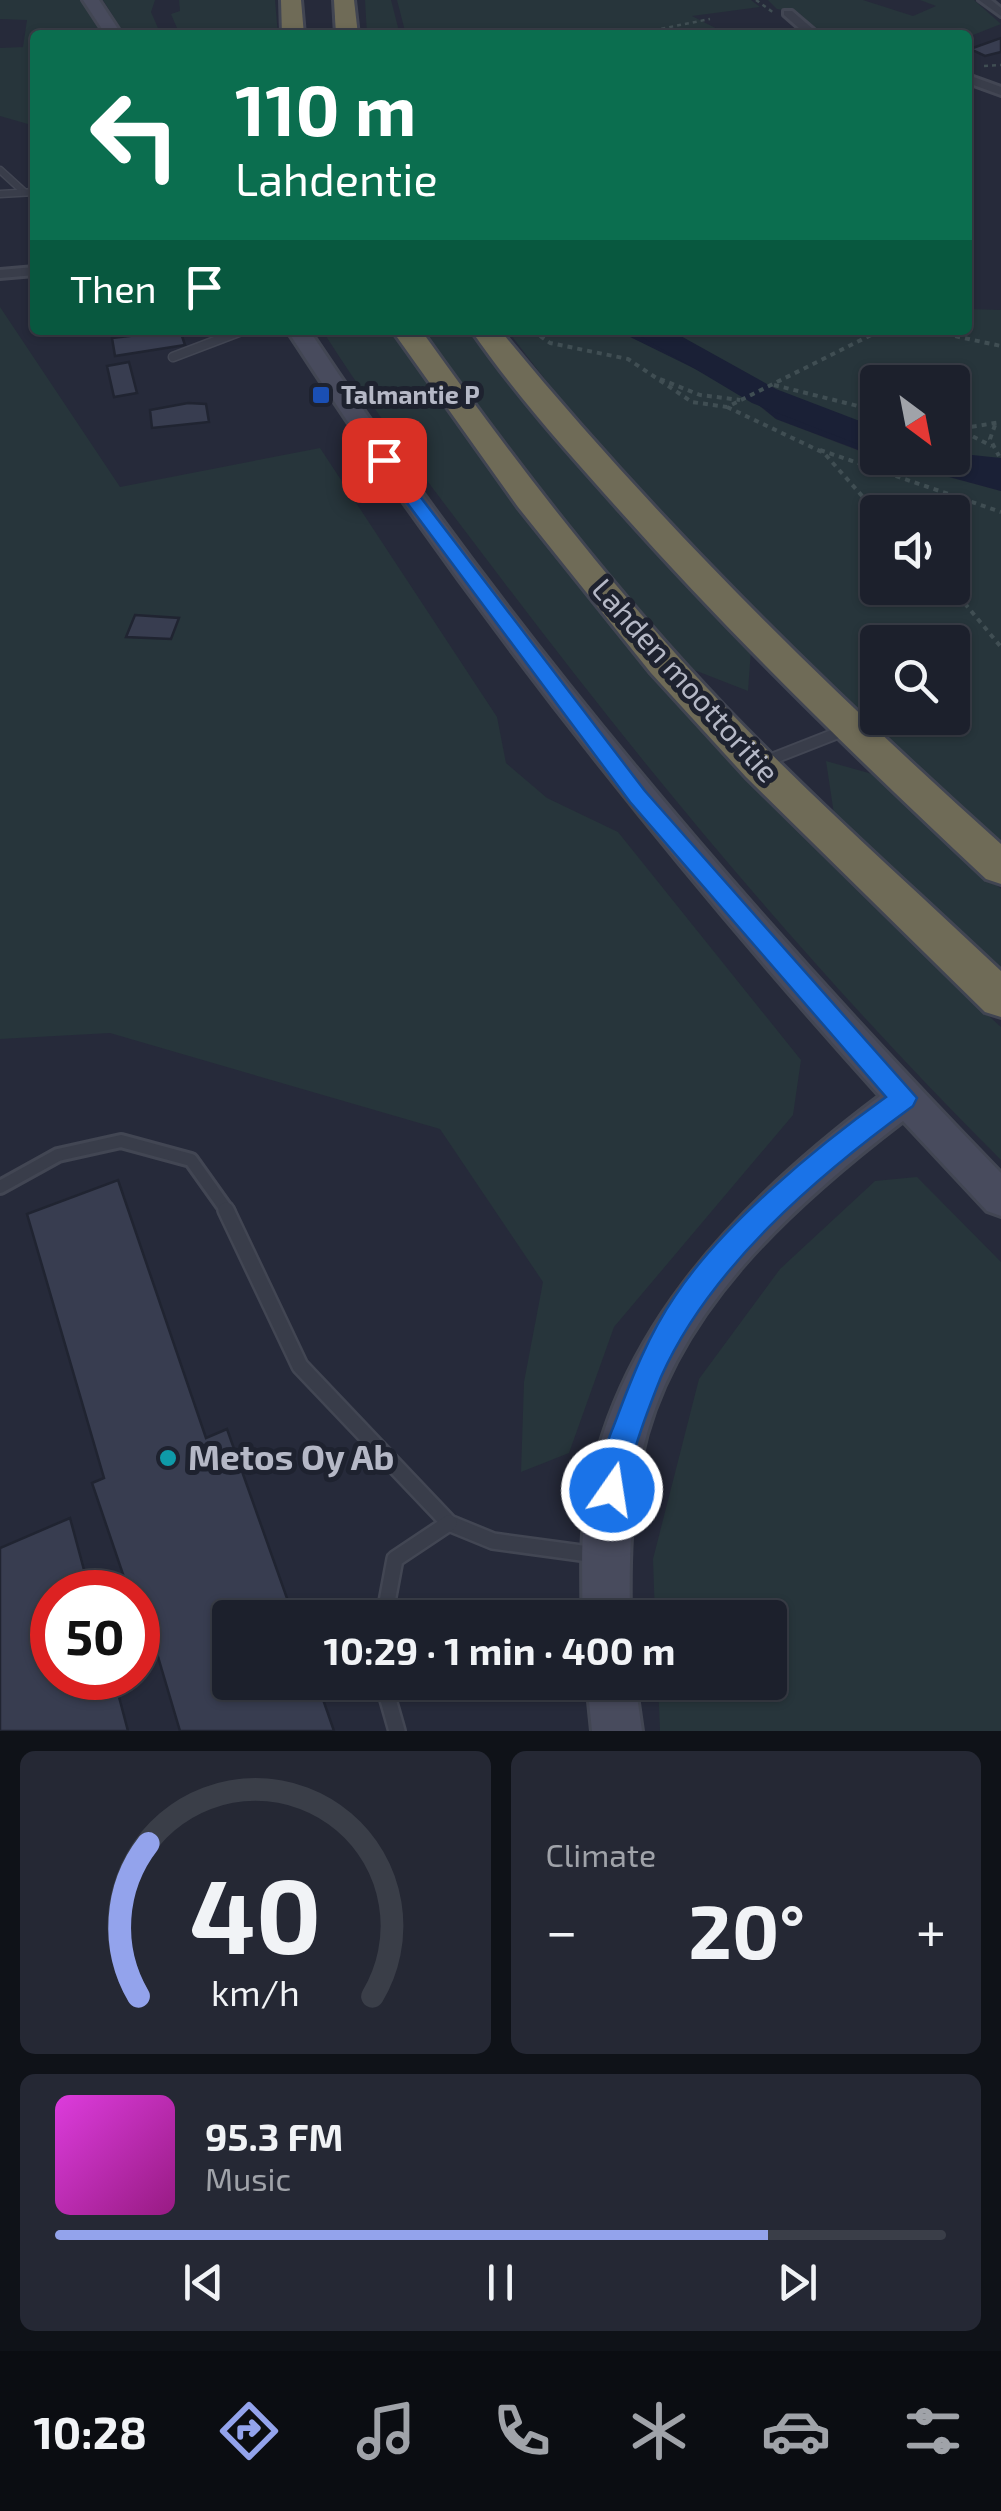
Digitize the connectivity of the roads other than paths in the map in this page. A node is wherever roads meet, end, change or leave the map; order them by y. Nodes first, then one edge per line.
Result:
1 (91, 0) edge
2 (291, 0) edge
3 (344, 0) edge
4 (984, 0) edge
5 (788, 13) dead end
6 (1001, 13) edge
7 (111, 30) edge
8 (293, 30) edge
9 (347, 30) edge
10 (808, 30) edge
11 (972, 81) edge
12 (1001, 91) edge
13 (0, 170) edge
14 (22, 191) junction
15 (30, 192) edge
16 (0, 194) edge
17 (30, 271) edge
18 (0, 274) edge
19 (231, 335) edge
20 (301, 335) edge
21 (409, 335) edge
22 (489, 335) edge
23 (173, 357) dead end
24 (848, 729) junction
25 (758, 764) junction
26 (1001, 868) edge
27 (1001, 999) edge
28 (904, 1098) junction
29 (0, 1187) edge
30 (1001, 1200) edge
31 (449, 1523) junction
32 (602, 1556) junction
33 (388, 1600) edge
34 (605, 1600) edge
35 (388, 1700) edge
36 (614, 1700) edge
37 (397, 1731) edge
38 (617, 1731) edge

1 - 7 main road
2 - 8 highway
3 - 9 highway
4 - 6 street
5 - 10 street
11 - 12 street
13 - 14 lane
14 - 15 lane
14 - 16 lane
17 - 18 street
19 - 23 lane
20 - 28 main road
21 - 25 highway, Lahden moottoritie
22 - 24 highway
24 - 25 lane
24 - 26 highway
25 - 27 highway, Lahden moottoritie
28 - 30 main road
28 - 32 main road
29 - 31 lane
31 - 32 lane
31 - 33 lane
32 - 34 main road
35 - 37 lane
36 - 38 main road

